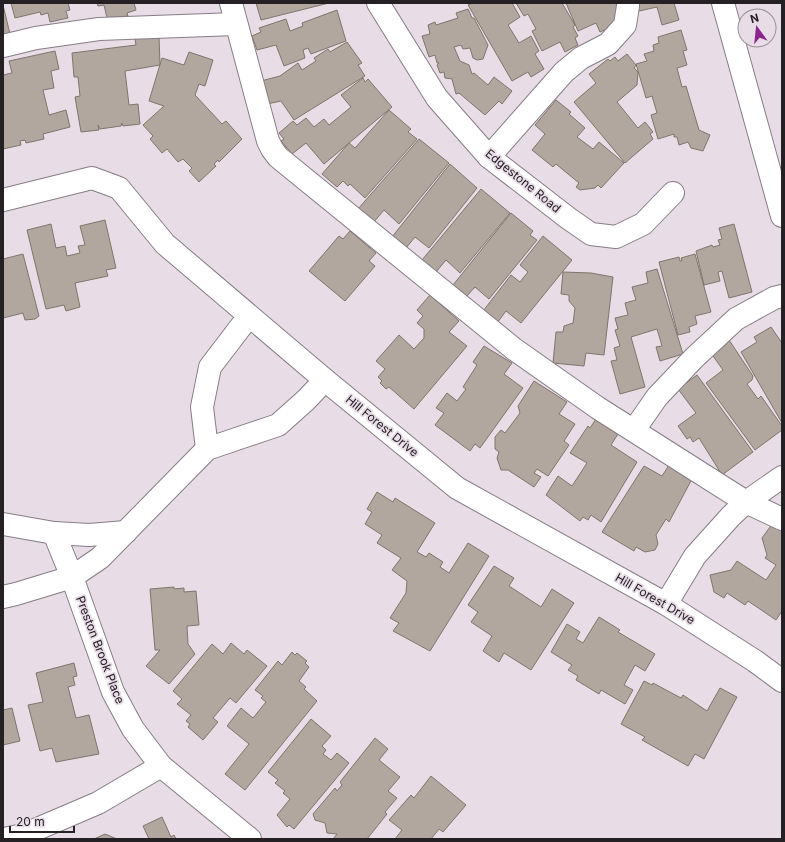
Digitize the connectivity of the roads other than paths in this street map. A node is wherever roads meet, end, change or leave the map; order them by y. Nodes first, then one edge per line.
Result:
1 (231, 3) edge
2 (628, 3) edge
3 (723, 3) edge
4 (379, 4) edge
5 (236, 24) junction
6 (3, 46) edge
7 (489, 156) junction
8 (673, 193) dead end
9 (3, 200) edge
10 (782, 216) edge
11 (782, 296) edge
12 (249, 316) junction
13 (325, 380) junction
14 (634, 430) junction
15 (206, 449) junction
16 (782, 477) edge
17 (746, 502) junction
18 (782, 519) edge
19 (3, 524) edge
20 (126, 532) junction
21 (54, 533) junction
22 (72, 577) junction
23 (3, 597) edge
24 (666, 604) junction
25 (782, 681) edge
26 (161, 766) junction
27 (4, 839) edge
28 (250, 839) edge

1 - 5 street
2 - 7 street
3 - 10 street
4 - 7 street, Edgestone Road
5 - 6 street
5 - 14 street
7 - 8 street, Edgestone Road
9 - 12 street, Hill Forest Drive
11 - 14 street
12 - 13 street, Hill Forest Drive
12 - 15 street
13 - 15 street
13 - 24 street, Hill Forest Drive
14 - 17 street
15 - 20 street
16 - 17 street
17 - 18 street
17 - 24 street
19 - 21 street
20 - 21 street
20 - 22 street
21 - 22 street, Preston Brook Place
22 - 23 street
22 - 26 street, Preston Brook Place
24 - 25 street, Hill Forest Drive
26 - 27 street
26 - 28 street, Preston Brook Place

